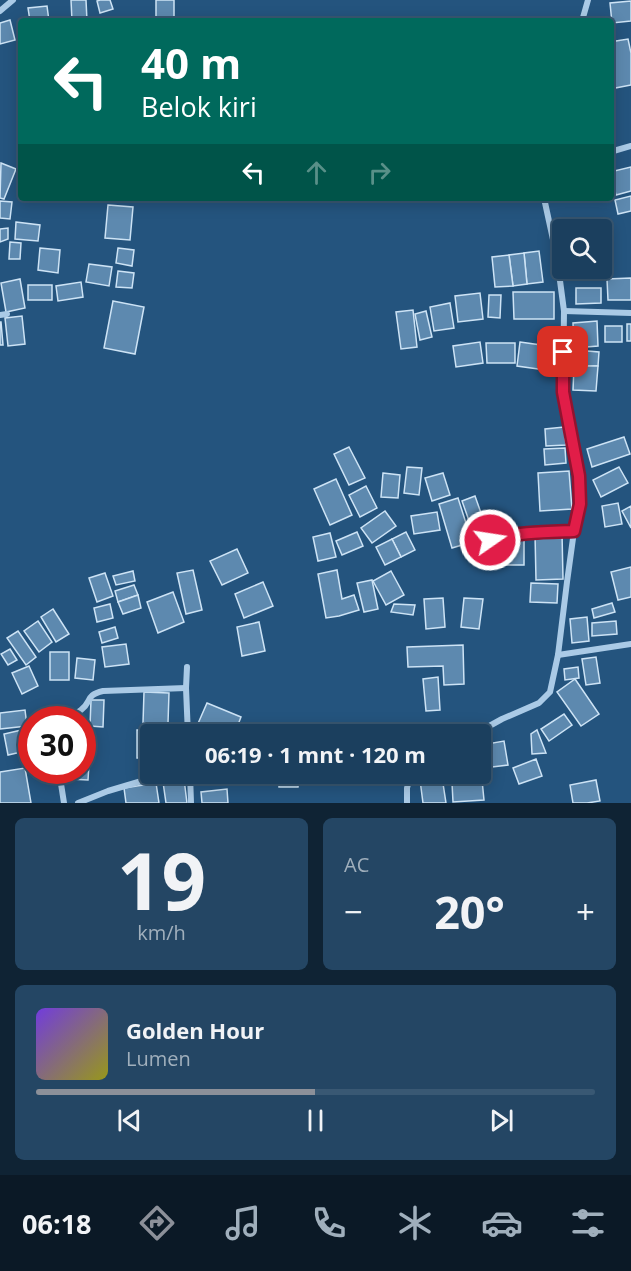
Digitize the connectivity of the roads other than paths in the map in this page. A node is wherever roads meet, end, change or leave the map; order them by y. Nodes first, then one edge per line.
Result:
1 (13, 0) edge
2 (588, 0) edge
3 (0, 11) edge
4 (583, 18) edge
5 (631, 146) edge
6 (614, 151) edge
7 (545, 201) edge
8 (564, 311) junction
9 (631, 313) edge
10 (574, 531) junction
11 (490, 540) dead end
12 (631, 644) edge
13 (558, 655) junction
14 (188, 667) dead end
15 (186, 688) junction
16 (85, 706) edge
17 (188, 724) edge
18 (491, 725) edge
19 (140, 781) edge
20 (60, 784) edge
21 (190, 784) edge
22 (408, 784) edge
23 (64, 803) edge
24 (78, 803) edge
25 (191, 803) edge
26 (407, 803) edge

1 - 3 street
2 - 4 street
5 - 6 street
7 - 8 street
8 - 9 street
8 - 10 street
10 - 11 street
10 - 13 street
12 - 13 street
13 - 18 street
14 - 15 street
15 - 16 street
15 - 17 street
19 - 24 street
20 - 23 street
21 - 25 street
22 - 26 street

